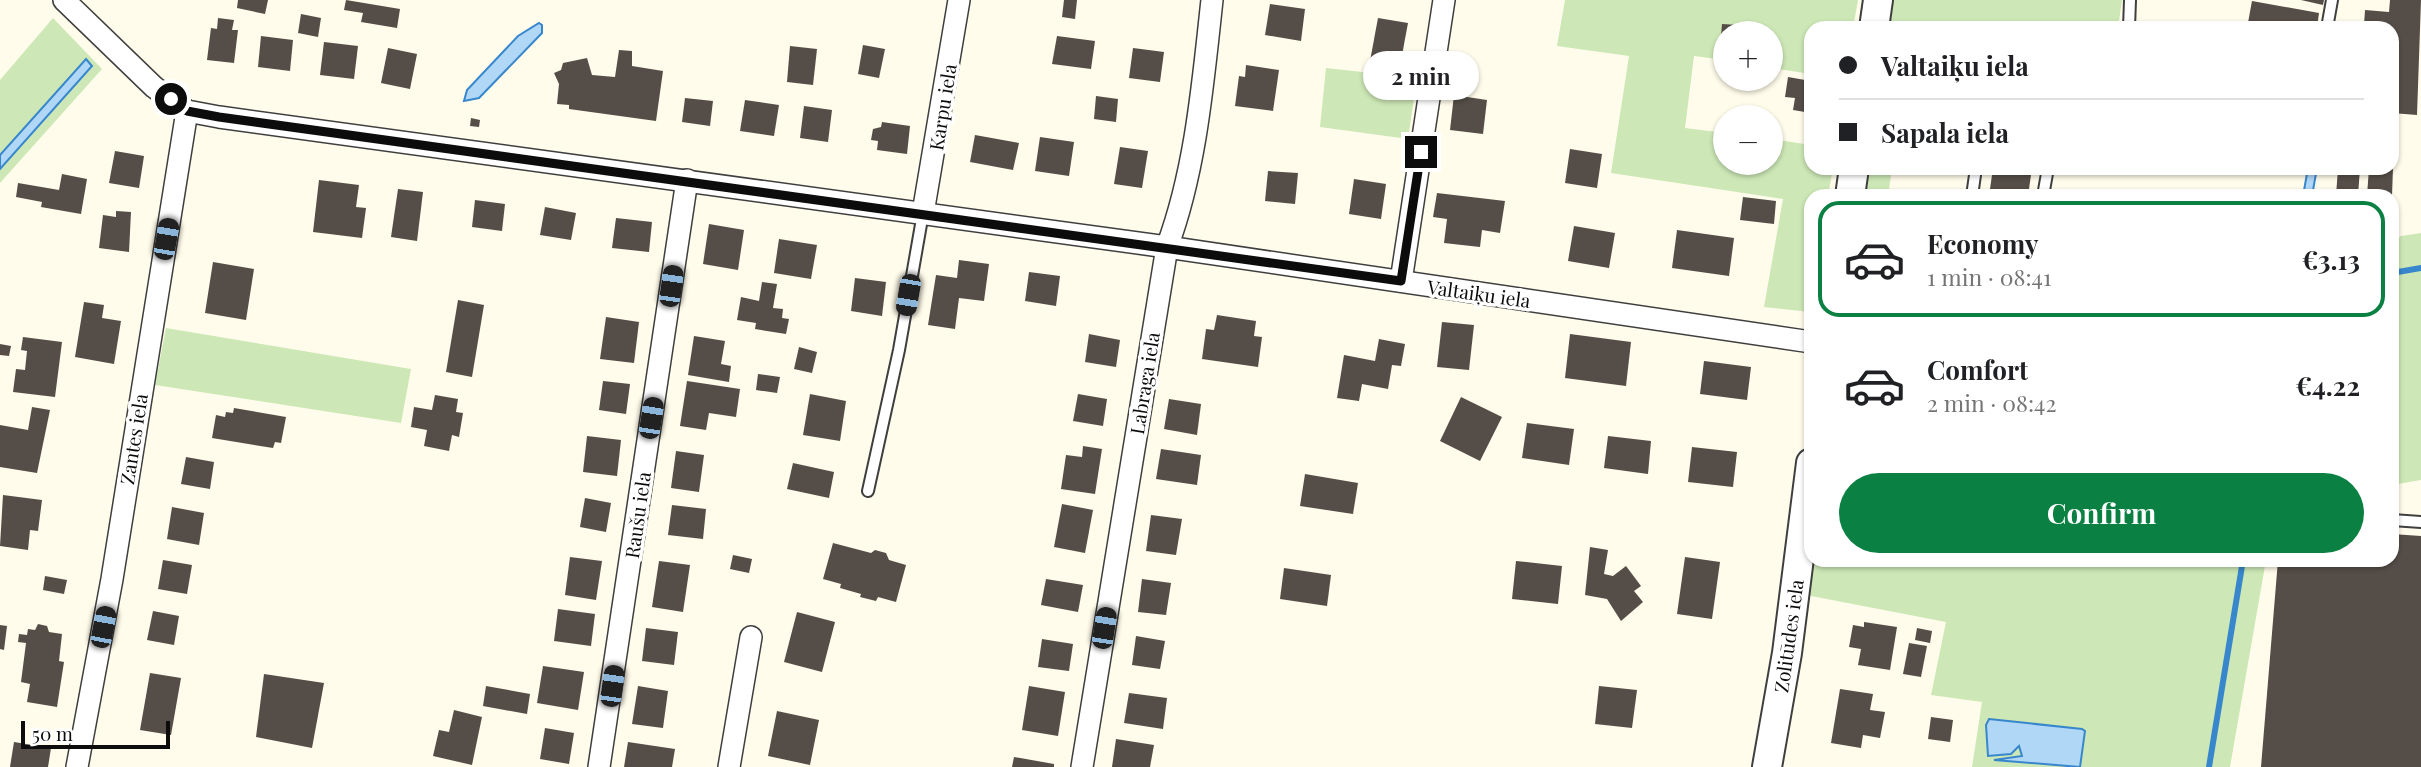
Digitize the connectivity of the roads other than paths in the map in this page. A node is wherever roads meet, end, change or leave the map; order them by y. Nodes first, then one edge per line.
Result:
1 (64, 0) edge
2 (959, 0) edge
3 (1212, 0) edge
4 (1444, 0) edge
5 (1878, 0) edge
6 (2130, 0) edge
7 (2332, 0) edge
8 (1875, 21) edge
9 (2129, 21) edge
10 (2328, 21) edge
11 (187, 111) junction
12 (687, 180) junction
13 (923, 213) junction
14 (1167, 247) junction
15 (1401, 281) junction
16 (1804, 341) edge
17 (868, 491) dead end
18 (1804, 519) edge
19 (2399, 520) edge
20 (2421, 522) edge
21 (751, 637) dead end
22 (77, 767) edge
23 (599, 767) edge
24 (729, 767) edge
25 (1082, 767) edge
26 (1767, 767) edge

1 - 11 street, Valtaiķu iela
2 - 13 street, Karpu iela
3 - 14 street, Labraga iela
4 - 15 street
5 - 8 street
6 - 9 lane
7 - 10 lane
11 - 12 street, Valtaiķu iela
11 - 22 street, Zantes iela
12 - 13 street, Valtaiķu iela
12 - 23 street, Raušu iela
13 - 14 street, Valtaiķu iela
13 - 17 lane
14 - 15 street, Valtaiķu iela
14 - 25 street, Labraga iela
15 - 16 street, Valtaiķu iela
18 - 26 street, Zolitūdes iela
19 - 20 lane
21 - 24 street

